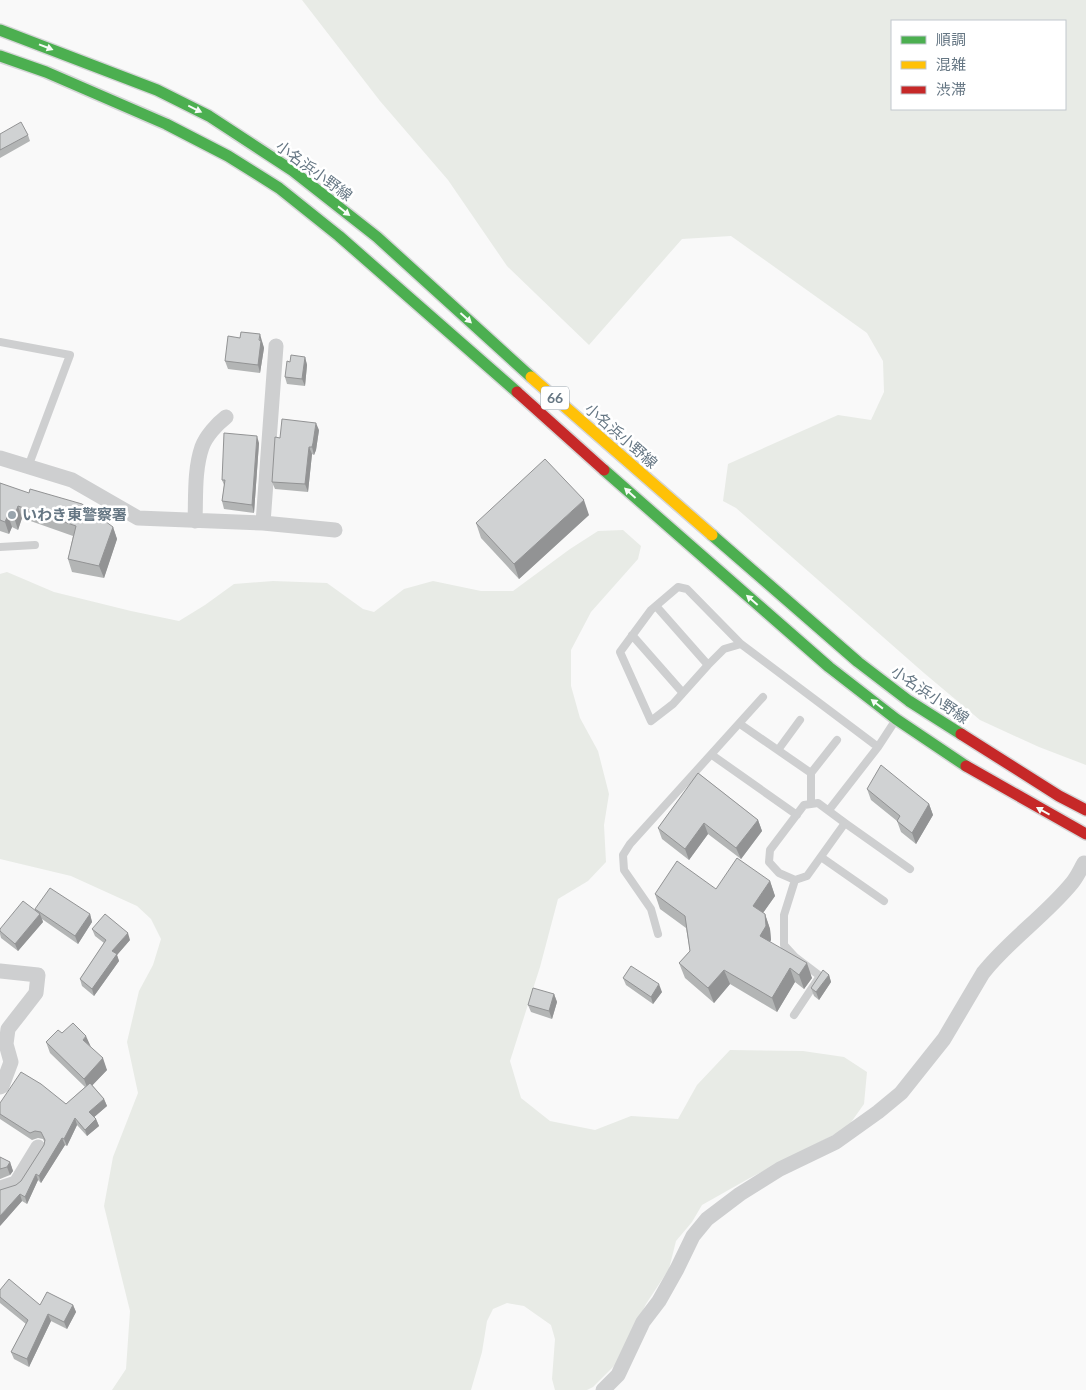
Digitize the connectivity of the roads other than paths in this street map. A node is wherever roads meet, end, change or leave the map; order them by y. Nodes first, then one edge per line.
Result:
1 (0, 30) edge
2 (0, 56) edge
3 (0, 342) edge
4 (276, 346) dead end
5 (226, 417) dead end
6 (0, 458) edge
7 (28, 467) junction
8 (195, 521) junction
9 (263, 523) junction
10 (335, 530) dead end
11 (35, 545) dead end
12 (0, 547) edge
13 (656, 606) junction
14 (632, 635) junction
15 (741, 644) junction
16 (708, 665) junction
17 (683, 693) junction
18 (763, 697) dead end
19 (903, 710) junction
20 (800, 720) dead end
21 (740, 724) junction
22 (837, 740) dead end
23 (878, 747) junction
24 (778, 750) junction
25 (712, 756) junction
26 (812, 773) junction
27 (811, 804) junction
28 (829, 810) junction
29 (1086, 810) edge
30 (796, 815) junction
31 (845, 823) junction
32 (1086, 834) edge
33 (821, 857) junction
34 (1084, 863) dead end
35 (910, 869) dead end
36 (795, 880) junction
37 (884, 901) dead end
38 (658, 934) dead end
39 (0, 971) edge
40 (794, 1015) dead end
41 (0, 1087) edge
42 (38, 1147) dead end
43 (0, 1188) edge
44 (603, 1390) edge

1 -> 19 main road, 小名浜小野線 / 66
19 -> 2 main road, 小名浜小野線 / 66
3 - 7 lane
4 - 9 street
5 - 8 street
6 - 7 street
7 - 8 street
8 - 9 street
9 - 10 street
11 - 12 lane
13 - 14 lane
13 - 15 lane
13 - 16 lane
14 - 17 lane
14 - 17 lane
15 - 16 lane
15 - 23 lane
16 - 17 lane
18 - 21 lane
19 - 23 lane
19 - 29 main road, 小名浜小野線 / 66
32 -> 19 main road, 小名浜小野線 / 66
20 - 24 lane
21 - 24 lane
21 - 25 lane
22 - 26 lane
23 - 28 lane
24 - 26 lane
25 - 30 lane
25 - 38 lane
26 - 27 lane
27 - 28 lane
27 - 30 lane
28 - 31 lane
30 - 36 lane
31 - 33 lane
31 - 35 lane
33 - 36 lane
33 - 37 lane
34 - 44 street
36 - 40 lane
39 - 41 street
42 - 43 street

